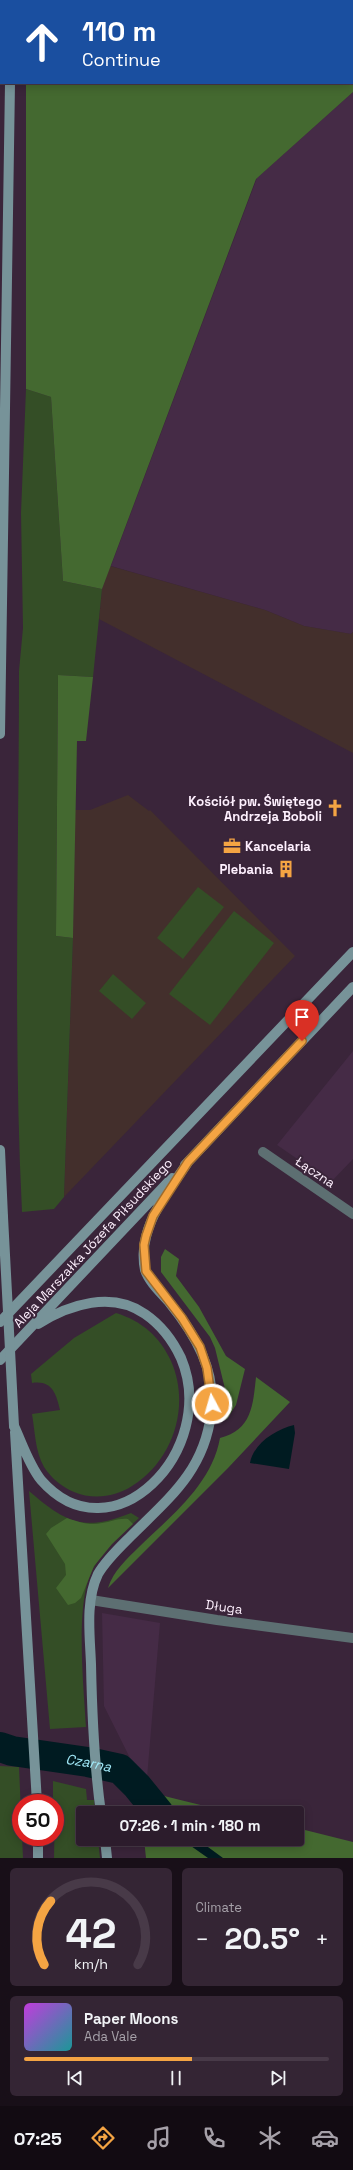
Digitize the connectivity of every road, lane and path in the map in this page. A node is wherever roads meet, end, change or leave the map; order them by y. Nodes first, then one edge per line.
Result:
1 (10, 84) edge
2 (1, 570) edge
3 (1, 616) edge
4 (0, 734) edge
5 (353, 952) edge
6 (353, 987) edge
7 (0, 1150) edge
8 (263, 1152) dead end
9 (188, 1162) junction
10 (353, 1214) edge
11 (31, 1290) junction
12 (0, 1314) edge
13 (0, 1322) edge
14 (27, 1332) junction
15 (0, 1360) edge
16 (14, 1426) junction
17 (91, 1600) junction
18 (353, 1638) edge
19 (37, 1794) edge
20 (100, 1806) edge
21 (38, 1846) edge
22 (106, 1846) edge
23 (38, 1858) edge
24 (108, 1858) edge

1 - 2 main road
2 - 3 main road
3 - 4 main road
5 - 11 main road, Aleja Marszałka Józefa Piłsudskiego
6 - 9 main road, Aleja Marszałka Józefa Piłsudskiego
7 - 16 main road, bridge
8 - 10 street, Łączna
9 - 14 main road, Aleja Marszałka Józefa Piłsudskiego
9 - 17 main road
11 - 12 main road
11 - 13 main road, Aleja Marszałka Józefa Piłsudskiego
14 - 15 main road, Aleja Marszałka Józefa Piłsudskiego
14 - 16 main road
16 - 19 main road
17 - 18 street, Długa
17 - 20 main road
21 - 23 main road
22 - 24 main road

